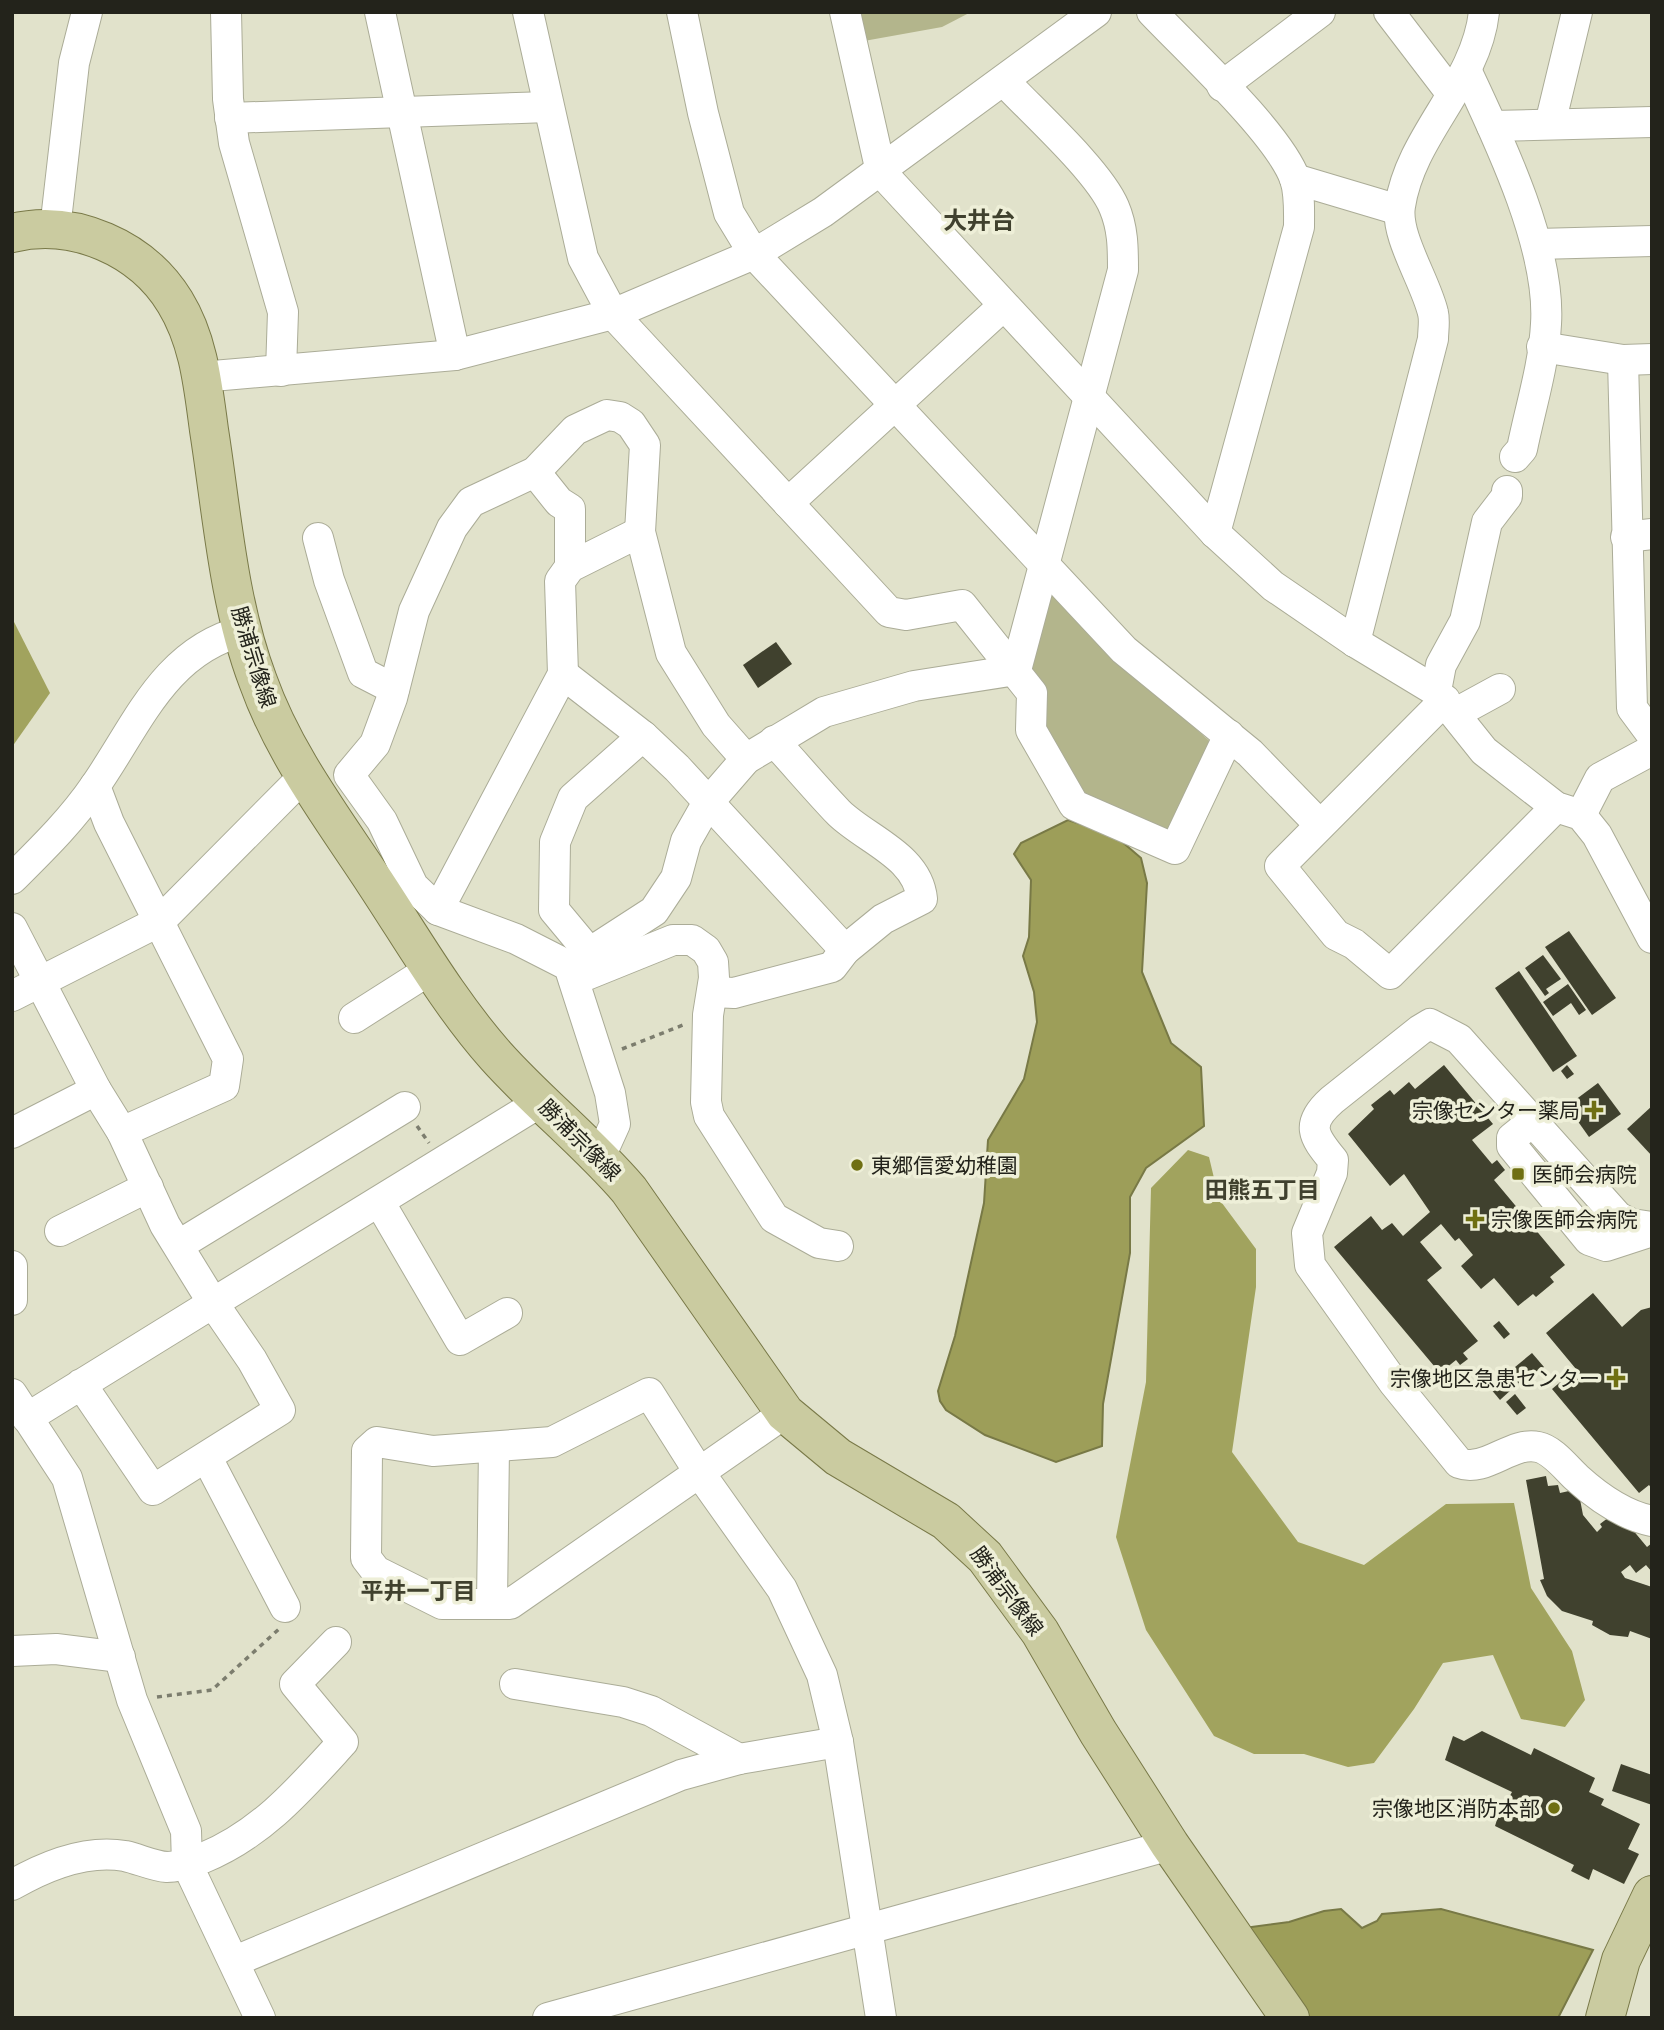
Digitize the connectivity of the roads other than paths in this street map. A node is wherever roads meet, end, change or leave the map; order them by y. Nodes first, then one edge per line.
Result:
1 (87, 12) edge
2 (226, 12) edge
3 (380, 12) edge
4 (528, 12) edge
5 (682, 12) edge
6 (845, 12) edge
7 (1096, 12) edge
8 (1152, 12) edge
9 (1320, 12) edge
10 (1389, 12) edge
11 (1484, 12) edge
12 (1577, 12) edge
13 (1004, 81) junction
14 (1459, 83) junction
15 (1222, 86) junction
16 (548, 107) junction
17 (402, 113) junction
18 (230, 118) junction
19 (1652, 122) edge
20 (1550, 124) junction
21 (1492, 126) junction
22 (881, 172) junction
23 (1295, 179) junction
24 (1399, 210) junction
25 (55, 229) junction
26 (12, 233) edge
27 (1652, 241) edge
28 (1537, 244) junction
29 (754, 254) junction
30 (1003, 306) junction
31 (613, 314) junction
32 (1542, 347) junction
33 (455, 355) junction
34 (1637, 360) edge
35 (281, 370) junction
36 (201, 377) junction
37 (1090, 400) junction
38 (894, 405) junction
39 (1515, 457) dead end
40 (535, 472) junction
41 (1507, 491) dead end
42 (788, 503) junction
43 (640, 532) junction
44 (1215, 533) junction
45 (1639, 536) edge
46 (318, 538) dead end
47 (570, 567) junction
48 (1044, 567) junction
49 (243, 631) junction
50 (1355, 642) junction
51 (1016, 670) junction
52 (563, 674) junction
53 (1500, 689) dead end
54 (394, 690) junction
55 (1446, 701) junction
56 (1229, 735) junction
57 (1652, 735) edge
58 (643, 736) junction
59 (774, 741) junction
60 (1652, 750) edge
61 (746, 759) junction
62 (305, 775) junction
63 (95, 786) junction
64 (707, 804) junction
65 (1569, 811) junction
66 (1320, 825) junction
67 (12, 878) edge
68 (438, 910) junction
69 (160, 921) junction
70 (12, 928) edge
71 (1652, 938) edge
72 (845, 950) junction
73 (577, 966) junction
74 (431, 969) junction
75 (40, 981) junction
76 (12, 996) edge
77 (710, 1004) junction
78 (354, 1018) dead end
79 (96, 1090) junction
80 (542, 1101) junction
81 (405, 1107) road end
82 (122, 1132) junction
83 (12, 1133) edge
84 (600, 1157) junction
85 (148, 1187) junction
86 (380, 1203) junction
87 (1652, 1229) edge
88 (60, 1231) dead end
89 (179, 1245) junction
90 (838, 1247) dead end
91 (12, 1266) edge
92 (12, 1300) edge
93 (213, 1303) junction
94 (507, 1313) dead end
95 (81, 1384) junction
96 (19, 1406) edge
97 (785, 1413) junction
98 (494, 1447) junction
99 (207, 1458) junction
100 (699, 1472) junction
101 (1652, 1521) edge
102 (492, 1604) junction
103 (285, 1607) road end
104 (335, 1642) dead end
105 (12, 1651) edge
106 (120, 1657) junction
107 (515, 1684) dead end
108 (838, 1742) junction
109 (739, 1759) junction
110 (1170, 1845) junction
111 (187, 1864) junction
112 (12, 1885) edge
113 (1652, 1895) edge
114 (867, 1929) junction
115 (234, 1961) junction
116 (260, 2018) edge
117 (548, 2018) edge
118 (881, 2018) edge
119 (1290, 2018) edge
120 (1605, 2018) edge

1 - 25 street
2 - 18 street
3 - 17 street
4 - 16 street
5 - 29 street
6 - 22 street
7 - 13 street
8 - 15 street
9 - 15 street
10 - 14 street
11 - 14 street
12 - 20 street
13 - 22 street
13 - 37 street
14 - 21 street
14 - 24 street
15 - 23 street
16 - 17 street
16 - 31 street
17 - 18 street
17 - 33 street
18 - 35 street
19 - 20 street
20 - 21 street
21 - 28 street
22 - 29 street
22 - 30 street
23 - 24 street
23 - 44 street
24 - 50 street
25 - 26 main road, 勝浦宗像線
25 - 36 main road, 勝浦宗像線
27 - 28 street
28 - 32 street
29 - 31 street
29 - 38 street
30 - 37 street
30 - 38 street
31 - 33 street
31 - 42 street
32 - 34 street
32 - 39 street
33 - 35 street
34 - 45 street
35 - 36 street
36 - 49 main road, 勝浦宗像線
37 - 44 street
37 - 48 street
38 - 42 street
38 - 48 street
40 - 43 street
40 - 47 street
40 - 54 street
41 - 55 street
42 - 51 street
43 - 47 street
43 - 61 street
44 - 50 street
45 - 57 street
46 - 54 street
47 - 52 street
48 - 51 street
48 - 56 street
49 - 62 main road, 勝浦宗像線
49 - 63 street
50 - 55 street
51 - 56 street
51 - 59 street
52 - 58 street
52 - 68 street
53 - 55 street
54 - 68 street
55 - 65 street
55 - 66 street
56 - 66 street
58 - 64 street
58 - 73 street
59 - 61 street
59 - 72 street
60 - 65 street
61 - 64 street
62 - 69 street
62 - 74 main road, 勝浦宗像線
63 - 67 street
63 - 69 street
64 - 72 street
64 - 73 street
65 - 66 street
65 - 71 street
68 - 73 street
69 - 75 street
69 - 82 street
70 - 75 street
72 - 77 street
73 - 77 street
73 - 84 street
74 - 78 street
74 - 80 main road, 勝浦宗像線
75 - 76 street
75 - 79 street
77 - 90 street
79 - 82 street
79 - 83 street
80 - 84 main road, 勝浦宗像線
80 - 86 street
81 - 89 street
82 - 85 street
84 - 97 main road, 勝浦宗像線
85 - 88 street
85 - 89 street
86 - 93 street
86 - 94 street
87 - 101 street
89 - 93 street
91 - 92 street
93 - 95 street
93 - 99 street
95 - 96 street
95 - 99 street
96 - 106 street
97 - 100 street
97 - 110 main road, 勝浦宗像線
98 - 100 street
98 - 102 street
98 - 102 street
99 - 103 street
100 - 102 street
100 - 108 street
104 - 111 street
105 - 106 street
106 - 111 street
107 - 109 street
108 - 109 street
108 - 114 street
109 - 115 street
110 - 114 street
110 - 119 main road, 勝浦宗像線
111 - 112 street
111 - 115 street
113 - 120 main road
114 - 117 street
114 - 118 street
115 - 116 street

